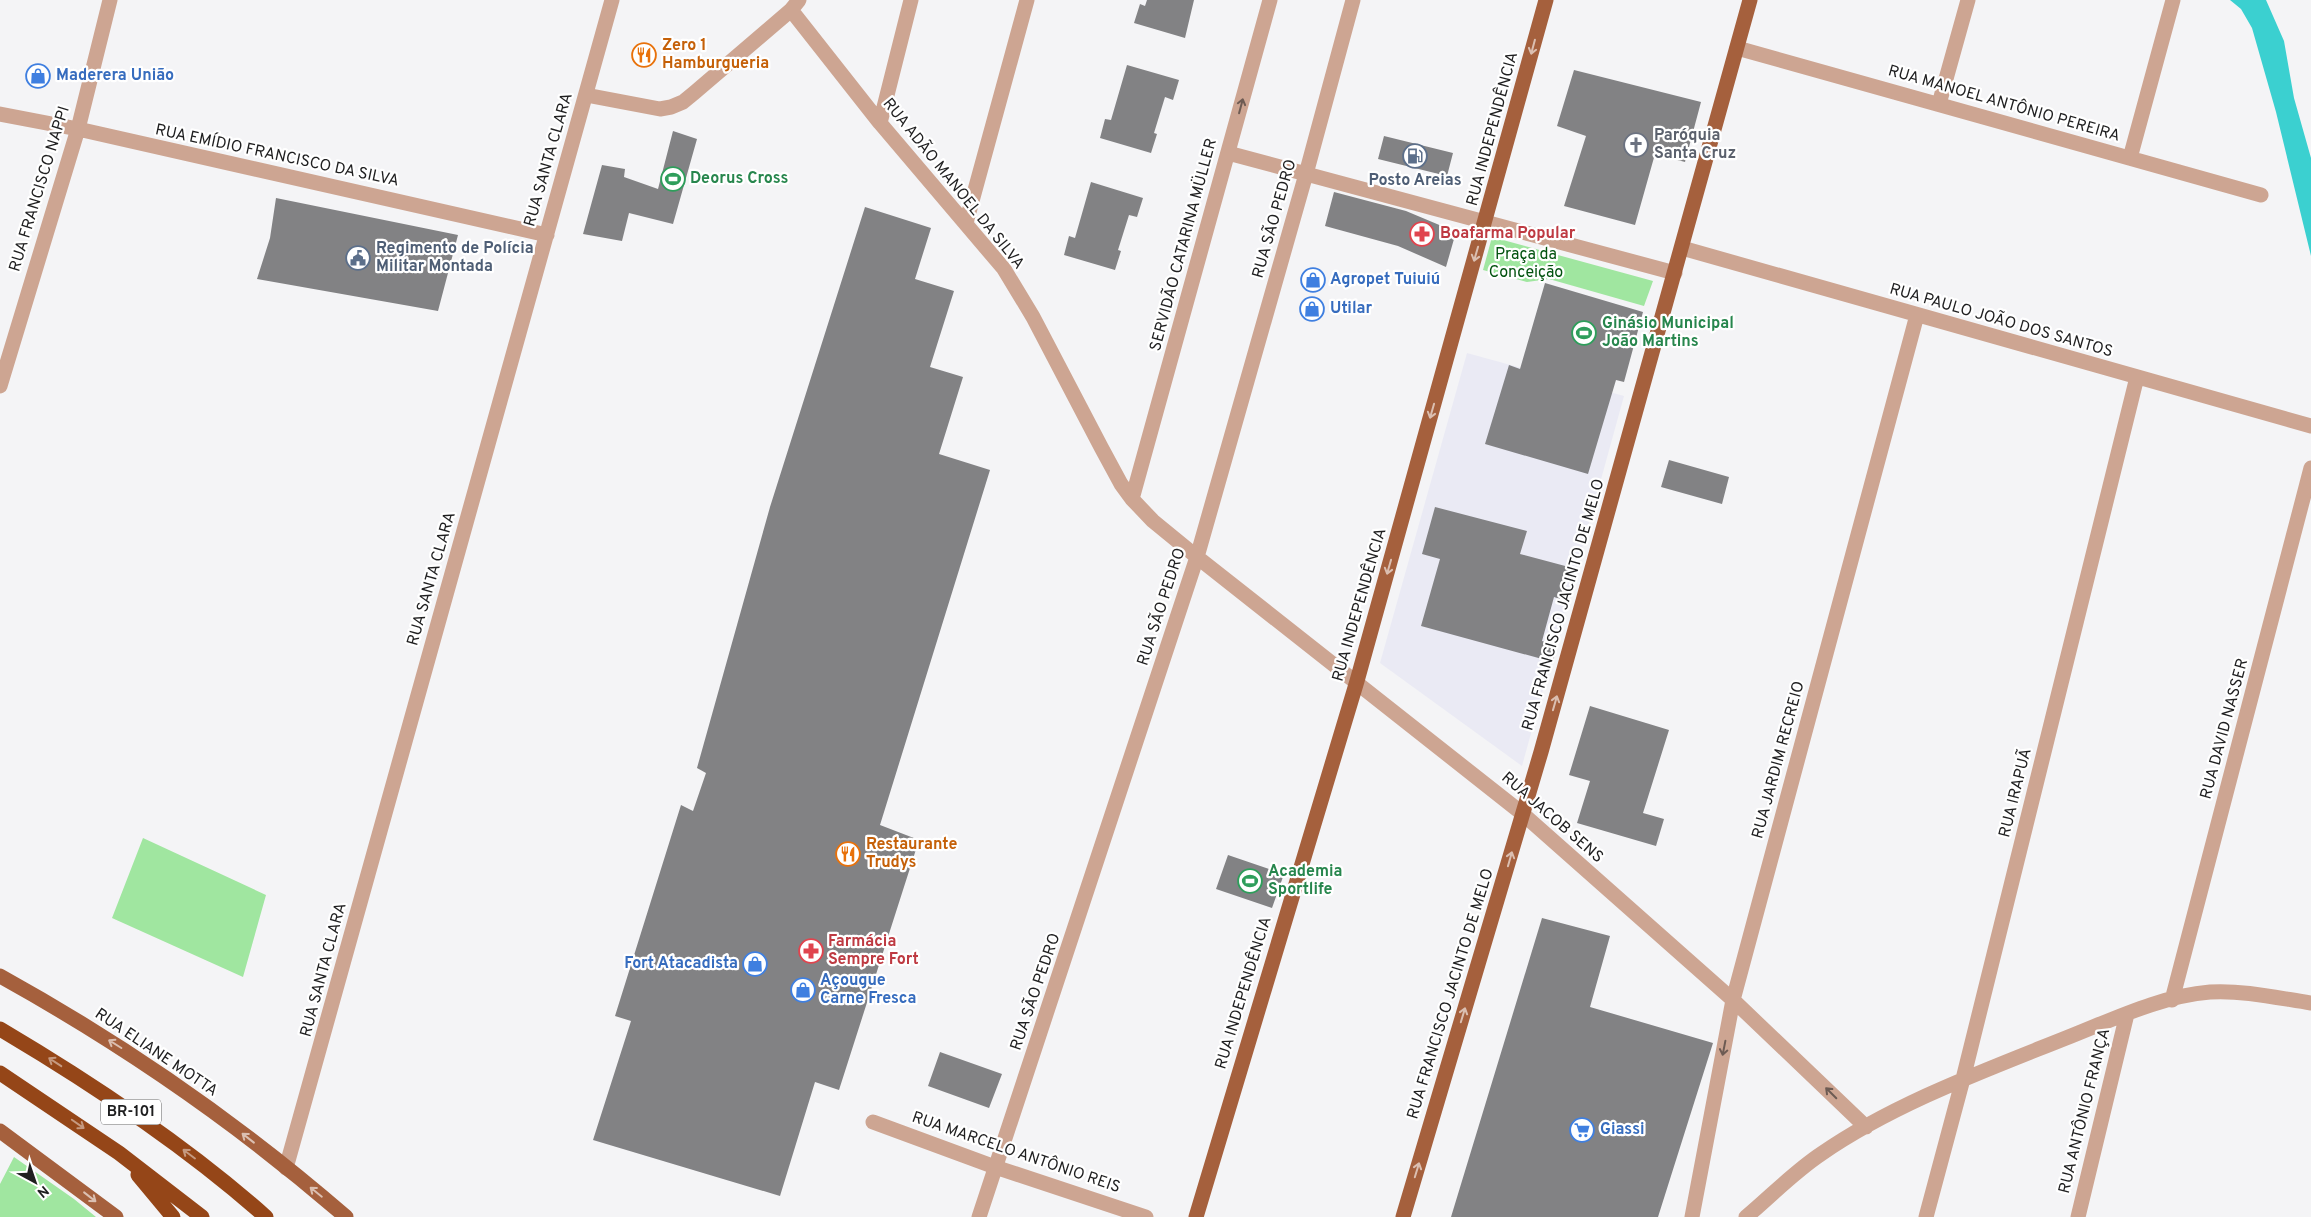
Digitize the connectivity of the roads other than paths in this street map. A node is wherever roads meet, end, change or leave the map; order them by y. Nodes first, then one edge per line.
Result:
1 (110, 0) edge
2 (612, 0) edge
3 (910, 0) edge
4 (1027, 0) edge
5 (1270, 0) edge
6 (1353, 0) edge
7 (1546, 0) edge
8 (1750, 0) edge
9 (1968, 0) edge
10 (2173, 0) edge
11 (795, 5) edge
12 (1737, 48) junction
13 (586, 95) junction
14 (1939, 104) junction
15 (0, 114) edge
16 (880, 123) junction
17 (78, 129) junction
18 (1228, 153) junction
19 (2130, 158) junction
20 (1306, 174) junction
21 (2261, 195) dead end
22 (966, 223) junction
23 (1485, 223) junction
24 (547, 235) junction
25 (1682, 248) junction
26 (1675, 273) junction
27 (1916, 315) junction
28 (2137, 377) junction
29 (0, 386) edge
30 (2311, 426) edge
31 (2311, 468) edge
32 (1132, 499) junction
33 (1197, 557) junction
34 (1356, 681) junction
35 (1523, 814) junction
36 (0, 976) edge
37 (1733, 1000) junction
38 (2172, 1000) junction
39 (2311, 1002) edge
40 (2127, 1014) junction
41 (0, 1029) edge
42 (0, 1073) edge
43 (1963, 1079) junction
44 (874, 1122) dead end
45 (1866, 1127) junction
46 (0, 1131) edge
47 (119, 1153) junction
48 (995, 1167) junction
49 (286, 1168) junction
50 (116, 1217) edge
51 (173, 1217) edge
52 (202, 1217) edge
53 (266, 1217) edge
54 (346, 1217) edge
55 (979, 1217) edge
56 (1146, 1217) edge
57 (1196, 1217) edge
58 (1403, 1217) edge
59 (1692, 1217) edge
60 (1746, 1217) edge
61 (1926, 1217) edge
62 (2078, 1217) edge

1 - 17 street, RUA FRANCISCO NAPPI
2 - 13 street, RUA SANTA CLARA
3 - 16 street
4 - 22 street
18 -> 5 street, SERVIDÃO CATARINA MÜLLER
6 - 20 street, RUA SÃO PEDRO
7 -> 23 main road, RUA INDEPENDÊNCIA
8 - 12 main road, RUA FRANCISCO JACINTO DE MELO
9 - 14 street
10 - 19 street
11 - 13 street
11 - 16 street, RUA ADÃO MANOEL DA SILVA
12 - 14 street, RUA MANOEL ANTÔNIO PEREIRA
12 - 25 main road, RUA FRANCISCO JACINTO DE MELO
13 - 24 street, RUA SANTA CLARA
14 - 19 street, RUA MANOEL ANTÔNIO PEREIRA
15 - 17 street, RUA EMÍDIO FRANCISCO DA SILVA
16 - 22 street, RUA ADÃO MANOEL DA SILVA
17 - 24 street, RUA EMÍDIO FRANCISCO DA SILVA
17 - 29 street, RUA FRANCISCO NAPPI
18 - 20 street
18 - 32 street, SERVIDÃO CATARINA MÜLLER
19 - 21 street, RUA MANOEL ANTÔNIO PEREIRA
20 - 23 street
20 - 33 street, RUA SÃO PEDRO
22 - 32 street, RUA ADÃO MANOEL DA SILVA
23 - 26 street
23 -> 34 main road, RUA INDEPENDÊNCIA
24 - 49 street, RUA SANTA CLARA
25 - 26 main road, RUA FRANCISCO JACINTO DE MELO
25 - 27 street, RUA PAULO JOÃO DOS SANTOS
35 -> 26 main road, RUA FRANCISCO JACINTO DE MELO
27 - 28 street, RUA PAULO JOÃO DOS SANTOS
27 - 37 street, RUA JARDIM RECREIO
28 - 30 street, RUA PAULO JOÃO DOS SANTOS
28 - 43 street, RUA IRAPUÃ
31 - 38 street, RUA DAVID NASSER
32 - 33 street, RUA ADÃO MANOEL DA SILVA
33 - 34 street, RUA JACOB SENS
33 - 48 street, RUA SÃO PEDRO
34 - 35 street, RUA JACOB SENS
34 - 57 main road, RUA INDEPENDÊNCIA
35 - 37 street, RUA JACOB SENS
58 -> 35 main road, RUA FRANCISCO JACINTO DE MELO
49 -> 36 main road, RUA ELIANE MOTTA
45 -> 37 street, RUA JACOB SENS
37 -> 59 street, RUA JARDIM RECREIO
38 - 39 street
38 - 40 street
40 - 43 street
40 - 62 street, RUA ANTÔNIO FRANÇA
53 -> 41 highway, BR-101
42 -> 47 highway, BR-101
43 - 45 street
43 - 61 street, RUA IRAPUÃ
44 - 48 street, RUA MARCELO ANTÔNIO REIS
45 - 60 street
46 -> 50 main road
47 - 51 highway
47 - 52 highway, BR-101
48 - 55 street, RUA SÃO PEDRO
48 - 56 street, RUA MARCELO ANTÔNIO REIS
54 -> 49 main road, RUA ELIANE MOTTA

